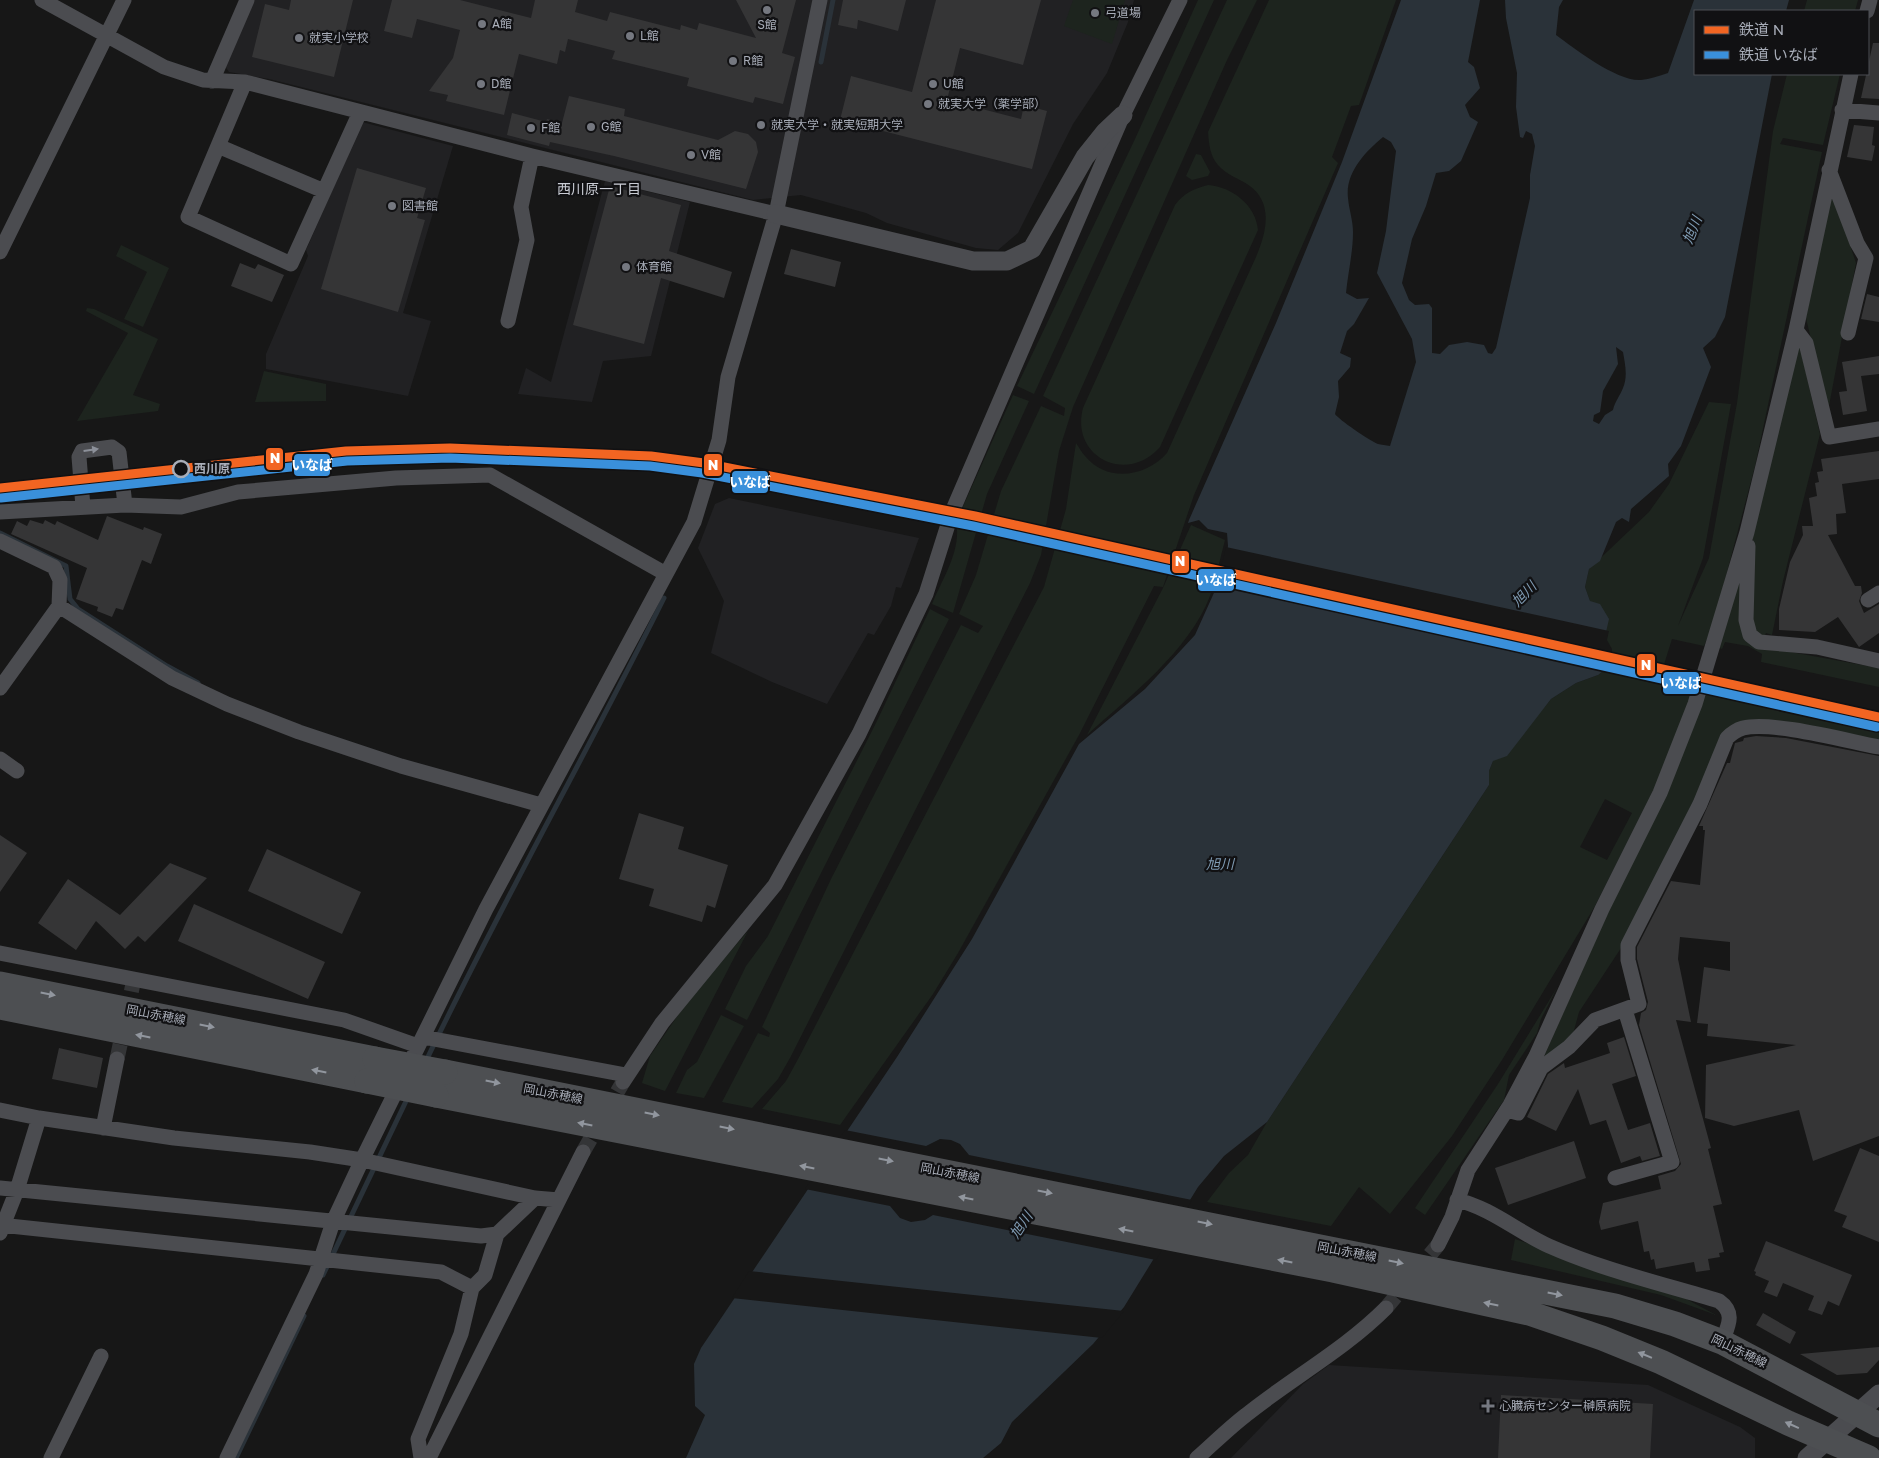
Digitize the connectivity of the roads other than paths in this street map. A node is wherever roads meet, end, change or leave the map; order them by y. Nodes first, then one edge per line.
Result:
1 (42, 0) edge
2 (124, 0) edge
3 (247, 0) edge
4 (820, 0) edge
5 (1171, 0) edge
6 (1180, 0) edge
7 (1168, 25) junction
8 (106, 34) junction
9 (1851, 75) edge
10 (212, 81) junction
11 (245, 82) junction
12 (1842, 110) junction
13 (360, 112) junction
14 (1879, 113) edge
15 (1123, 116) junction
16 (218, 146) junction
17 (532, 156) junction
18 (1829, 170) junction
19 (324, 191) junction
20 (776, 214) junction
21 (0, 252) edge
22 (508, 322) dead end
23 (1796, 330) junction
24 (1848, 333) dead end
25 (1879, 429) edge
26 (125, 505) junction
27 (83, 507) junction
28 (0, 512) edge
29 (1747, 532) junction
30 (0, 541) edge
31 (666, 574) junction
32 (59, 606) junction
33 (1879, 661) edge
34 (0, 688) edge
35 (1879, 747) edge
36 (0, 759) edge
37 (17, 771) dead end
38 (541, 806) junction
39 (0, 953) edge
40 (0, 984) edge
41 (0, 1007) edge
42 (1625, 1010) junction
43 (423, 1040) junction
44 (117, 1059) tunnel mouth
45 (371, 1070) junction
46 (0, 1110) edge
47 (1507, 1110) junction
48 (38, 1118) junction
49 (103, 1128) junction
50 (583, 1152) tunnel mouth
51 (372, 1162) junction
52 (1615, 1178) dead end
53 (0, 1188) edge
54 (17, 1190) junction
55 (535, 1198) junction
56 (559, 1200) junction
57 (1458, 1200) junction
58 (344, 1223) junction
59 (1, 1229) edge
60 (497, 1234) junction
61 (1438, 1245) tunnel mouth
62 (327, 1260) junction
63 (1341, 1261) junction
64 (472, 1288) junction
65 (1386, 1308) tunnel mouth
66 (1722, 1342) junction
67 (101, 1356) dead end
68 (1879, 1394) edge
69 (1857, 1413) junction
70 (1879, 1425) edge
71 (1826, 1440) junction
72 (51, 1458) edge
73 (227, 1458) edge
74 (421, 1458) edge
75 (428, 1458) edge
76 (1197, 1458) edge
77 (1807, 1458) edge
78 (1869, 1458) edge

1 - 8 street
2 - 8 street
3 - 10 street
4 - 20 street
5 - 7 street
6 - 7 street
7 - 15 street
8 - 10 street
8 - 21 street
9 - 12 street
10 - 11 street
11 - 13 street
11 - 16 street
12 - 14 street
12 - 18 street
13 - 17 street
13 - 19 street
15 - 20 street
15 - 43 street
16 - 19 street
16 - 19 street
17 - 20 street
17 - 22 street
18 - 23 street
18 - 24 street
20 - 31 street
23 - 25 street
23 - 29 street
26 - 27 street
27 -> 26 street
26 - 31 street
27 - 28 street
29 - 33 street
29 - 47 street
30 - 32 street
31 - 38 street
32 - 34 street
32 - 38 street
35 - 42 street
36 - 37 street
38 - 43 street
39 - 43 street
40 -> 45 main road, 岡山赤穂線
45 -> 41 main road, 岡山赤穂線
42 - 47 street
42 - 52 street
43 - 51 street
44 - 49 street
45 - 63 main road, 岡山赤穂線, bridge
46 - 48 street
47 - 57 street
48 - 49 street
48 - 54 street
49 - 51 street
50 - 56 street
51 - 55 street
51 - 58 street
53 - 54 street
54 - 58 street
54 - 59 street
55 - 56 street
55 - 60 street
56 - 75 street
57 - 61 street
57 - 66 street
58 - 60 street
58 - 62 street
59 - 62 street
60 - 64 street
62 - 64 street
62 - 73 street
63 -> 66 main road, 岡山赤穂線
71 -> 63 main road, 岡山赤穂線
64 - 74 street
65 - 76 street
66 - 69 main road, 岡山赤穂線
67 - 72 street
68 - 69 street
69 - 70 main road, 岡山赤穂線
69 - 71 street
71 - 77 street
71 - 78 main road, 岡山赤穂線

